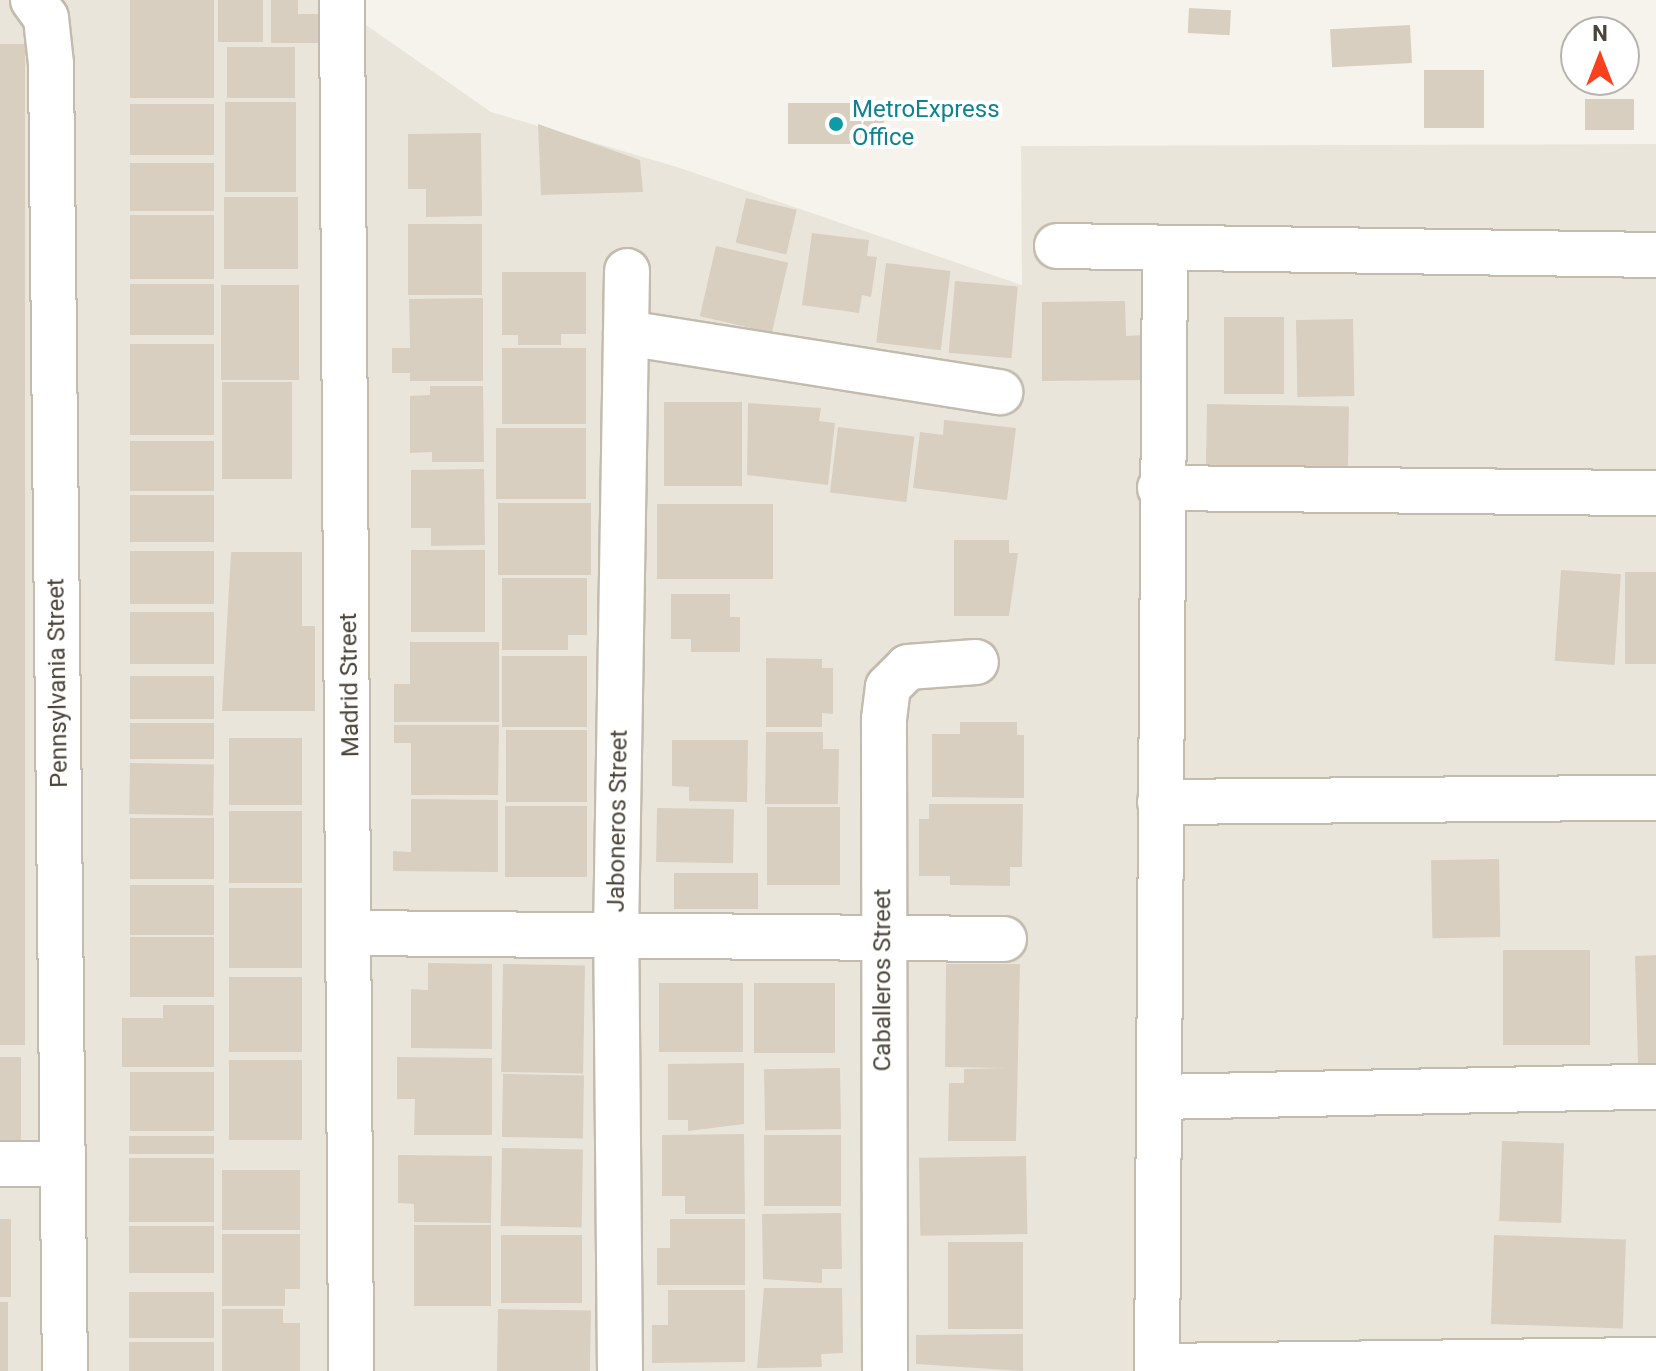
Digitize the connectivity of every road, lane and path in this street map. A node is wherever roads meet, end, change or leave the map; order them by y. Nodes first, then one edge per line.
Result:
1 (33, 0) edge
2 (342, 0) edge
3 (1057, 246) dead end
4 (1165, 248) junction
5 (1656, 255) edge
6 (627, 271) dead end
7 (626, 333) junction
8 (1000, 392) dead end
9 (1160, 488) junction
10 (1656, 493) edge
11 (976, 662) dead end
12 (1656, 798) edge
13 (1160, 802) junction
14 (353, 933) junction
15 (883, 935) junction
16 (616, 936) junction
17 (1004, 939) dead end
18 (1656, 1087) edge
19 (1159, 1097) junction
20 (0, 1164) edge
21 (62, 1164) junction
22 (1656, 1360) edge
23 (1157, 1368) edge
24 (65, 1371) edge
25 (351, 1371) edge
26 (620, 1371) edge
27 (885, 1371) edge

1 - 21 street, Pennsylvania Street
2 - 14 street, Madrid Street
3 - 4 street
4 - 5 street
4 - 9 street
6 - 7 street, Jaboneros Street
7 - 8 street
7 - 16 street, Jaboneros Street
9 - 10 street
9 - 13 street
11 - 15 street, Caballeros Street
12 - 13 street
13 - 19 street
14 - 16 street
14 - 25 street, Madrid Street
15 - 16 street
15 - 17 street
15 - 27 street, Caballeros Street
16 - 26 street, Jaboneros Street
18 - 19 street
19 - 23 street
20 - 21 street
21 - 24 street, Pennsylvania Street
22 - 23 street

